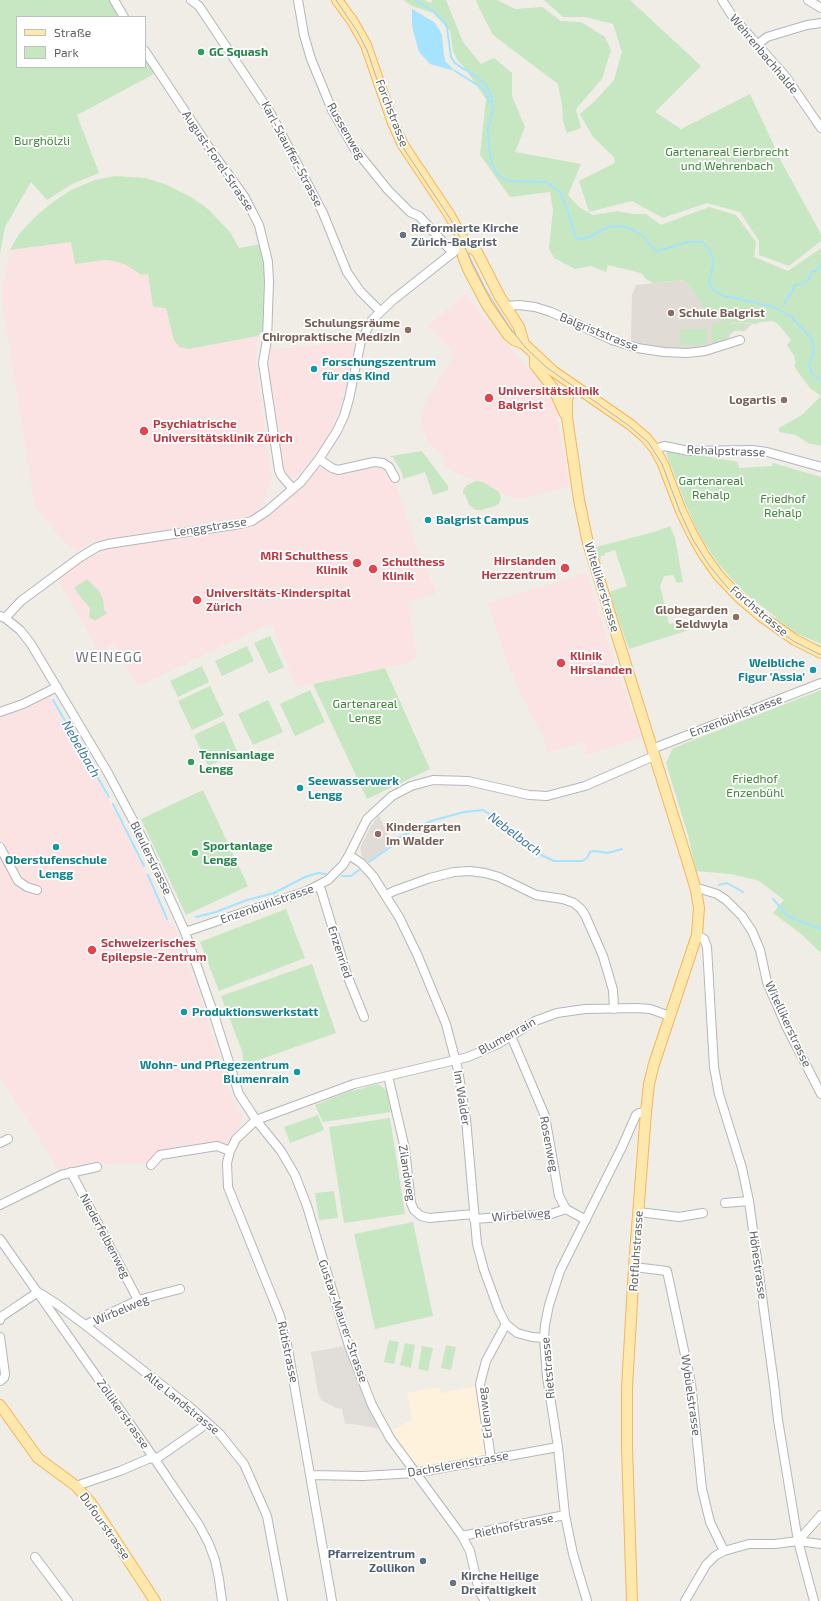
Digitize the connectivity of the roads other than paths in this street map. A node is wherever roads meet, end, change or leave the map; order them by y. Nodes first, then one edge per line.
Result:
1 (114, 0) edge
2 (298, 0) edge
3 (337, 0) edge
4 (722, 0) edge
5 (808, 0) edge
6 (192, 1) edge
7 (821, 8) edge
8 (123, 16) edge
9 (821, 23) edge
10 (757, 45) junction
11 (146, 53) edge
12 (821, 128) edge
13 (465, 243) junction
14 (453, 253) junction
15 (506, 306) junction
16 (380, 311) junction
17 (740, 340) dead end
18 (524, 344) junction
19 (535, 356) junction
20 (570, 383) junction
21 (557, 397) junction
22 (567, 417) junction
23 (655, 449) junction
24 (319, 459) junction
25 (821, 467) edge
26 (395, 478) dead end
27 (293, 489) junction
28 (2, 617) edge
29 (821, 653) edge
30 (821, 683) edge
31 (57, 687) junction
32 (0, 712) edge
33 (653, 752) junction
34 (0, 847) edge
35 (349, 855) junction
36 (318, 886) junction
37 (37, 890) dead end
38 (696, 890) junction
39 (386, 895) junction
40 (699, 908) joint
41 (185, 932) junction
42 (697, 935) junction
43 (614, 1009) junction
44 (670, 1016) junction
45 (364, 1017) dead end
46 (511, 1036) junction
47 (456, 1060) junction
48 (388, 1076) junction
49 (821, 1094) edge
50 (646, 1112) junction
51 (256, 1120) junction
52 (8, 1139) dead end
53 (0, 1143) edge
54 (230, 1151) junction
55 (151, 1165) dead end
56 (97, 1167) dead end
57 (71, 1172) junction
58 (749, 1201) junction
59 (725, 1204) dead end
60 (0, 1205) edge
61 (566, 1209) junction
62 (639, 1212) junction
63 (703, 1213) dead end
64 (474, 1216) junction
65 (586, 1220) junction
66 (0, 1239) edge
67 (634, 1267) junction
68 (180, 1289) dead end
69 (38, 1292) junction
70 (138, 1300) junction
71 (0, 1320) edge
72 (506, 1324) junction
73 (85, 1325) junction
74 (0, 1337) edge
75 (544, 1338) junction
76 (0, 1381) edge
77 (0, 1405) edge
78 (208, 1423) junction
79 (558, 1447) junction
80 (154, 1458) junction
81 (490, 1459) junction
82 (416, 1473) junction
83 (310, 1475) junction
84 (76, 1486) junction
85 (565, 1515) junction
86 (821, 1515) edge
87 (462, 1536) junction
88 (798, 1540) junction
89 (821, 1544) edge
90 (724, 1551) junction
91 (35, 1558) dead end
92 (151, 1599) edge
93 (68, 1601) edge
94 (222, 1601) edge
95 (284, 1601) edge
96 (332, 1601) edge
97 (485, 1601) edge
98 (587, 1601) edge
99 (632, 1601) edge
100 (685, 1601) edge
101 (814, 1601) edge

1 - 8 street
2 - 14 street, Russenweg
3 - 13 main road, Forchstrasse
4 - 10 street, Wehrenbachhalde
5 - 7 street
6 - 16 street, Karl-Stauffer-Strasse
9 - 10 street
10 - 12 street, Wehrenbachhalde
11 - 27 street, August-Forel-Strasse
13 - 14 street, Lenggstrasse
13 - 15 main road, Forchstrasse
13 - 18 main road, Forchstrasse
14 - 16 street, Lenggstrasse
15 - 17 street, Balgriststrasse
15 - 18 main road, Forchstrasse
16 - 24 street, Lenggstrasse
18 - 19 main road, Forchstrasse
19 - 20 main road, Forchstrasse
19 - 21 main road, Witellikerstrasse
20 - 21 main road
20 - 22 main road, Witellikerstrasse
20 - 23 main road, Forchstrasse
21 - 22 main road, Witellikerstrasse
22 - 33 main road, Witellikerstrasse
23 - 25 street, Rehalpstrasse
23 - 29 main road, Forchstrasse
24 - 26 street
24 - 27 street, Lenggstrasse
27 - 28 street, Lenggstrasse
28 - 31 street, Bleulerstrasse
30 - 33 street, Enzenbühlstrasse
31 - 32 street
31 - 41 street, Bleulerstrasse
33 - 35 street, Enzenbühlstrasse
33 - 38 main road, Witellikerstrasse
34 - 37 street
35 - 36 street, Enzenbühlstrasse
35 - 39 street, Im Walder
36 - 41 street, Enzenbühlstrasse
36 - 45 street, Enzenried
38 - 40 main road, Witellikerstrasse
38 - 49 street, Witellikerstrasse
39 - 43 street
39 - 47 street, Im Walder
40 - 42 main road, Rotfluhstrasse
41 - 51 street, Bleulerstrasse
42 - 44 main road, Rotfluhstrasse
42 - 58 street, Höhestrasse
43 - 44 street, Blumenrain
43 - 46 street, Blumenrain
44 - 50 main road, Rotfluhstrasse
46 - 47 street, Blumenrain
46 - 61 street, Rosenweg
47 - 48 street, Blumenrain
47 - 64 street, Im Walder
48 - 51 street, Blumenrain
48 - 64 street, Zilandweg
50 - 62 main road, Rotfluhstrasse
50 - 65 street, Rietstrasse
51 - 54 street, Rütistrasse
51 - 82 street, Gustav-Maurer-Strasse
52 - 53 street
54 - 55 street
54 - 83 street, Rütistrasse
56 - 57 street
57 - 60 street
57 - 70 street, Niederfelbenweg
58 - 59 street
58 - 88 street, Höhestrasse
61 - 64 street, Wirbelweg
61 - 65 street
62 - 63 street
62 - 67 main road, Rotfluhstrasse
64 - 72 street, Im Walder
65 - 75 street, Rietstrasse
66 - 69 street, Zollikerstrasse
67 - 90 street, Wybüelstrasse
67 - 99 main road, Rotfluhstrasse
68 - 70 street, Wirbelweg
69 - 71 street
69 - 73 street, Alte Landstrasse
69 - 80 street, Zollikerstrasse
70 - 73 street, Wirbelweg
72 - 75 street
72 - 81 street, Erlenweg
73 - 78 street, Alte Landstrasse
74 - 76 street
75 - 79 street, Rietstrasse
77 - 84 main road, Dufourstrasse
78 - 80 street
78 - 95 street, Alte Landstrasse
79 - 81 street, Dachslerenstrasse
79 - 85 street, Rietstrasse
80 - 84 street
80 - 94 street, Zollikerstrasse
81 - 82 street, Dachslerenstrasse
82 - 83 street, Dachslerenstrasse
82 - 87 street, Gustav-Maurer-Strasse
83 - 96 street, Rütistrasse
84 - 92 main road, Dufourstrasse
85 - 87 street, Riethofstrasse
85 - 98 street, Rietstrasse
86 - 88 street
87 - 97 street, Gustav-Maurer-Strasse
88 - 89 street
88 - 90 street
88 - 101 street, Höhestrasse
90 - 100 street
91 - 93 street

